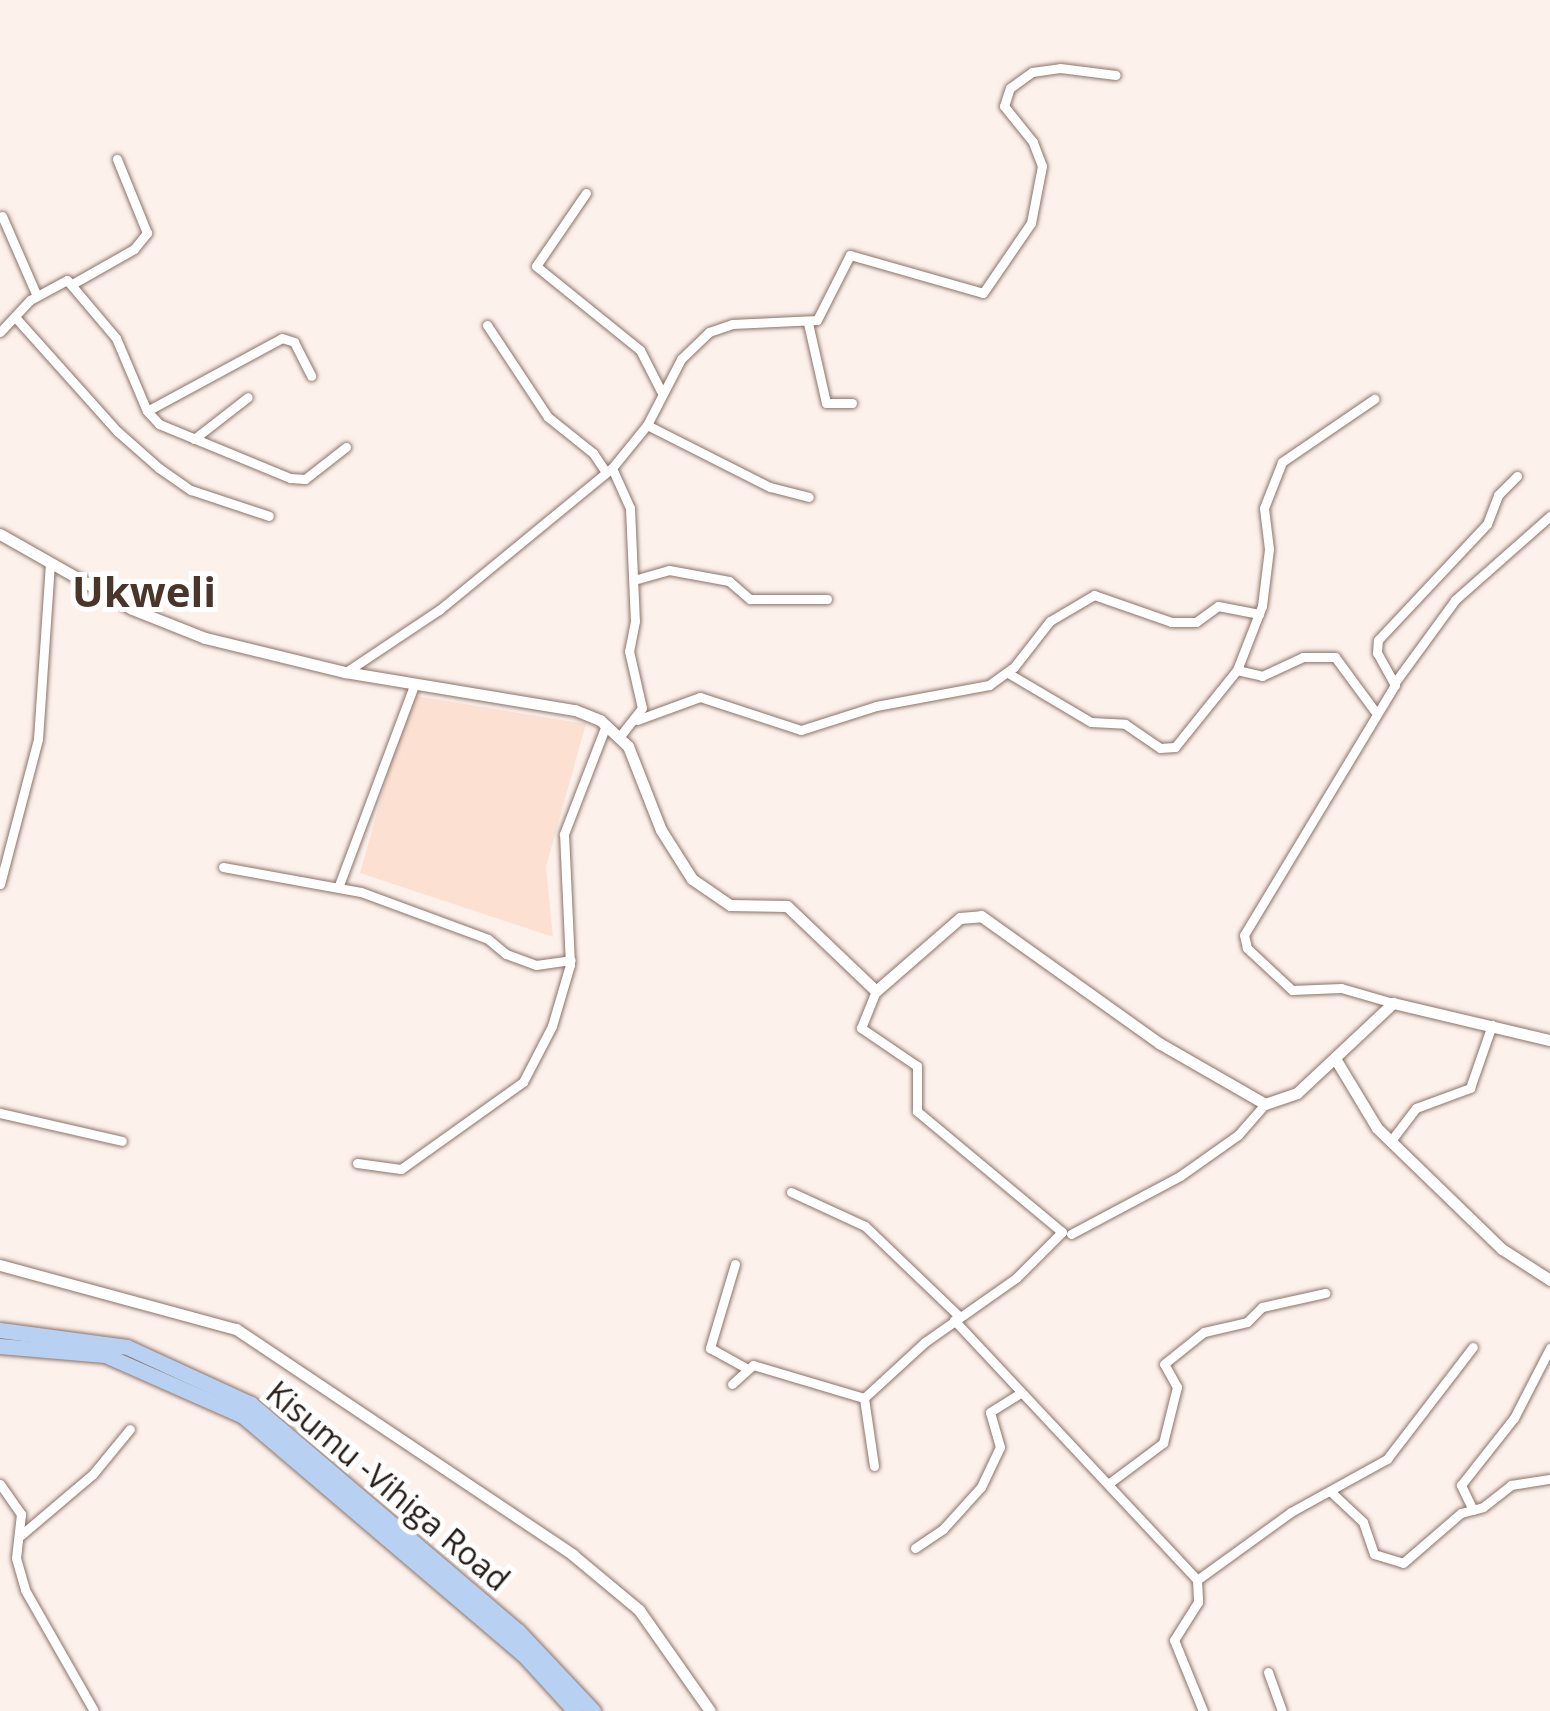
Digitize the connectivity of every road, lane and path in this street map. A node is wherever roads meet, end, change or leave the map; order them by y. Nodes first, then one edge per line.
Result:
1 (1116, 75) dead end
2 (117, 159) dead end
3 (586, 193) dead end
4 (2, 216) edge
5 (74, 283) junction
6 (37, 296) junction
7 (15, 318) junction
8 (808, 322) junction
9 (487, 325) dead end
10 (0, 332) edge
11 (311, 376) dead end
12 (660, 391) junction
13 (248, 396) dead end
14 (1374, 399) dead end
15 (852, 403) dead end
16 (147, 410) junction
17 (647, 424) junction
18 (194, 439) junction
19 (346, 448) dead end
20 (609, 470) junction
21 (1517, 476) dead end
22 (809, 497) dead end
23 (269, 516) dead end
24 (1550, 516) edge
25 (0, 534) edge
26 (50, 562) junction
27 (634, 580) junction
28 (826, 599) dead end
29 (1259, 614) junction
30 (1238, 670) junction
31 (345, 672) junction
32 (1008, 673) junction
33 (1396, 681) junction
34 (414, 685) junction
35 (1374, 710) junction
36 (637, 720) junction
37 (606, 725) junction
38 (620, 736) junction
39 (223, 867) dead end
40 (0, 884) edge
41 (339, 885) junction
42 (571, 960) junction
43 (876, 991) junction
44 (1394, 1003) junction
45 (1492, 1025) junction
46 (1550, 1040) edge
47 (1336, 1060) junction
48 (1265, 1104) junction
49 (0, 1113) edge
50 (122, 1142) dead end
51 (1390, 1142) junction
52 (357, 1163) dead end
53 (791, 1192) dead end
54 (1071, 1234) dead end
55 (735, 1264) dead end
56 (0, 1265) edge
57 (1550, 1280) edge
58 (1325, 1294) dead end
59 (957, 1318) junction
60 (0, 1330) edge
61 (0, 1346) edge
62 (1473, 1348) dead end
63 (1550, 1348) edge
64 (746, 1368) junction
65 (732, 1384) dead end
66 (1019, 1394) junction
67 (864, 1398) junction
68 (130, 1429) dead end
69 (874, 1466) dead end
70 (1550, 1479) edge
71 (0, 1484) edge
72 (1108, 1484) junction
73 (1330, 1491) junction
74 (4, 1497) edge
75 (1473, 1510) junction
76 (21, 1535) junction
77 (915, 1548) dead end
78 (1198, 1580) junction
79 (1268, 1672) dead end
80 (94, 1711) edge
81 (575, 1711) edge
82 (593, 1711) edge
83 (710, 1711) edge
84 (1203, 1711) edge
85 (1282, 1711) edge

1 - 8 street
2 - 5 street
3 - 12 street
4 - 6 street
5 - 6 street
5 - 16 street
6 - 7 street
7 - 10 street
7 - 23 street
8 - 12 street
8 - 15 street
9 - 20 street
11 - 16 street
12 - 17 street
13 - 18 street
14 - 29 street
16 - 18 street
17 - 20 street
17 - 22 street
18 - 19 street
20 - 27 street
20 - 31 street
21 - 33 street
24 - 33 street
25 - 26 street
26 - 31 street
26 - 40 street
27 - 28 street
27 - 36 street
29 - 30 street
29 - 32 street
30 - 32 street
30 - 35 street
31 - 34 street
32 - 36 street
33 - 35 street
34 - 37 street
34 - 41 street
35 - 44 street
36 - 38 street
37 - 38 street
37 - 42 street
38 - 43 street
39 - 41 street
41 - 42 street
42 - 52 street
43 - 48 street
43 - 59 street
44 - 45 street
44 - 47 street
45 - 46 street
45 - 51 street
47 - 48 street
47 - 51 street
48 - 54 street
49 - 50 street
51 - 57 street
53 - 59 street
55 - 64 street
56 - 83 street
58 - 72 street
59 - 66 street
59 - 67 street
60 - 82 highway, Kisumu -Vihiga Road
61 - 81 highway, Kisumu -Vihiga Road
62 - 73 street
63 - 75 street
64 - 65 street
64 - 67 street
66 - 72 street
66 - 77 street
67 - 69 street
68 - 76 street
70 - 75 street
71 - 74 street
72 - 78 street
73 - 75 street
73 - 78 street
74 - 76 street
76 - 80 street
78 - 84 street
79 - 85 street

